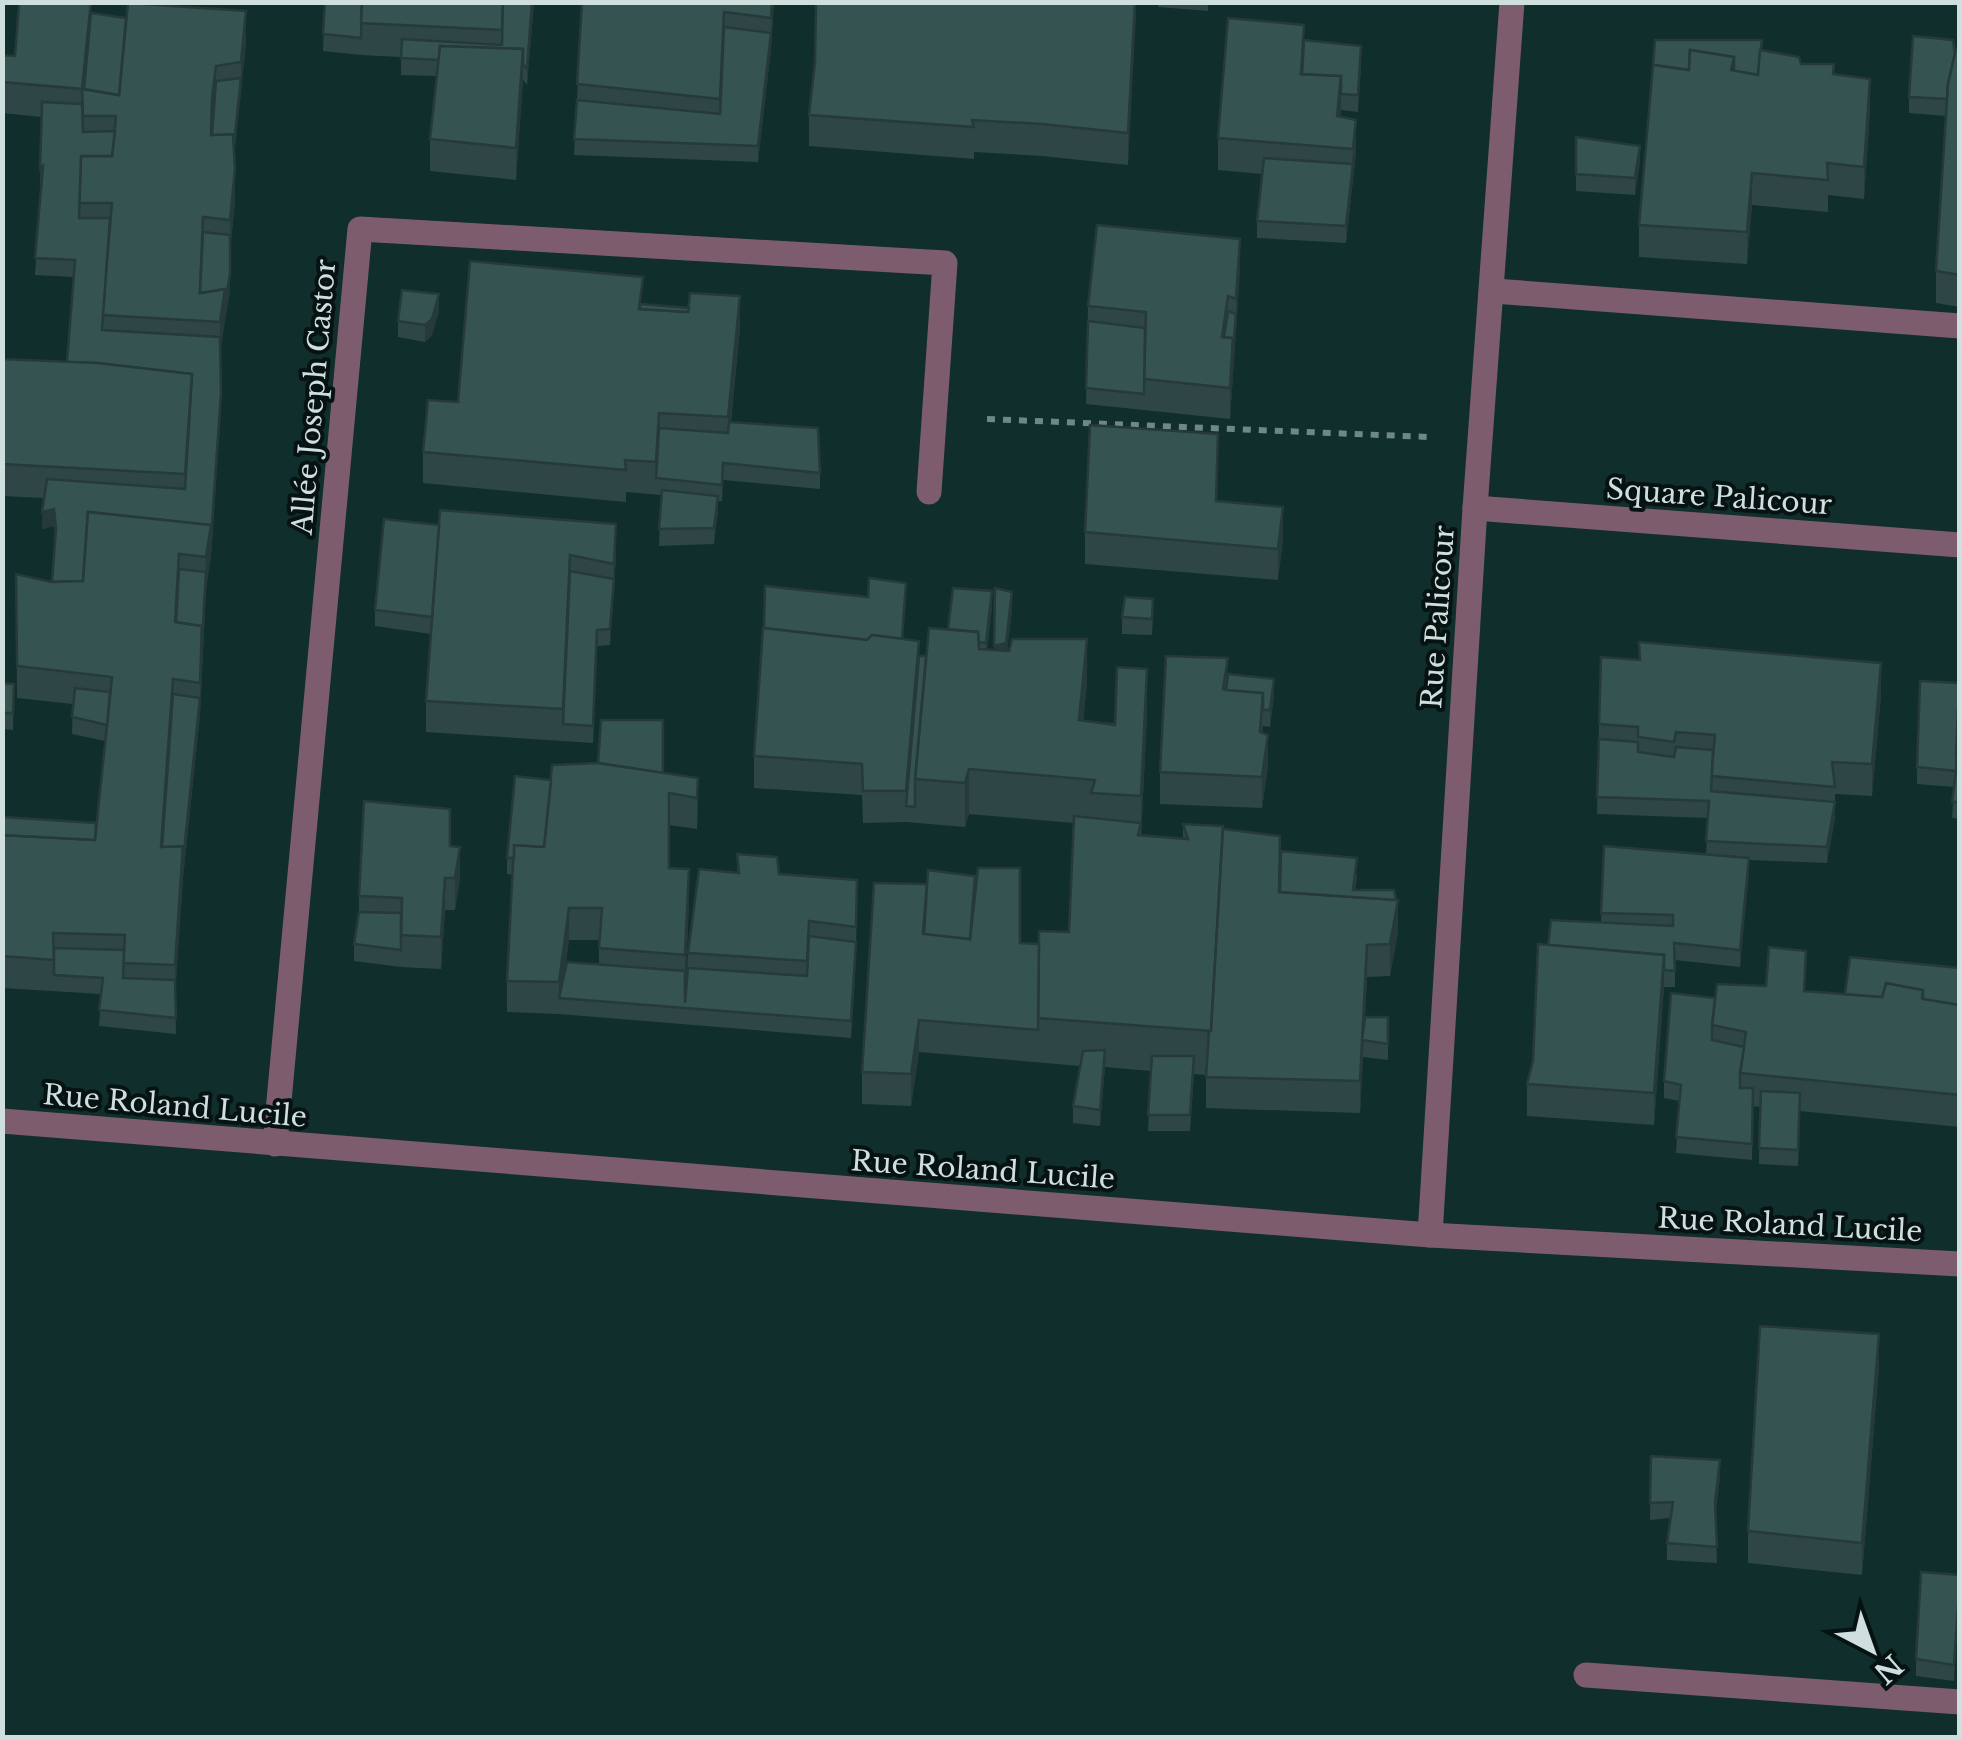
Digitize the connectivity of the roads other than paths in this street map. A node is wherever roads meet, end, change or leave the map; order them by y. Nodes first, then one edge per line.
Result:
1 (1512, 2) edge
2 (1494, 291) junction
3 (1960, 326) edge
4 (929, 492) dead end
5 (1474, 508) junction
6 (1960, 546) edge
7 (2, 1122) edge
8 (275, 1144) junction
9 (1430, 1235) junction
10 (1960, 1264) edge
11 (1586, 1676) dead end
12 (1960, 1702) edge

1 - 2 street, Rue Palicour
2 - 3 street
2 - 5 street, Rue Palicour
4 - 8 street, Allée Joseph Castor
5 - 6 street, Square Palicour
5 - 9 street, Rue Palicour
7 - 8 street, Rue Roland Lucile
8 - 9 street, Rue Roland Lucile
9 - 10 street, Rue Roland Lucile
11 - 12 street

